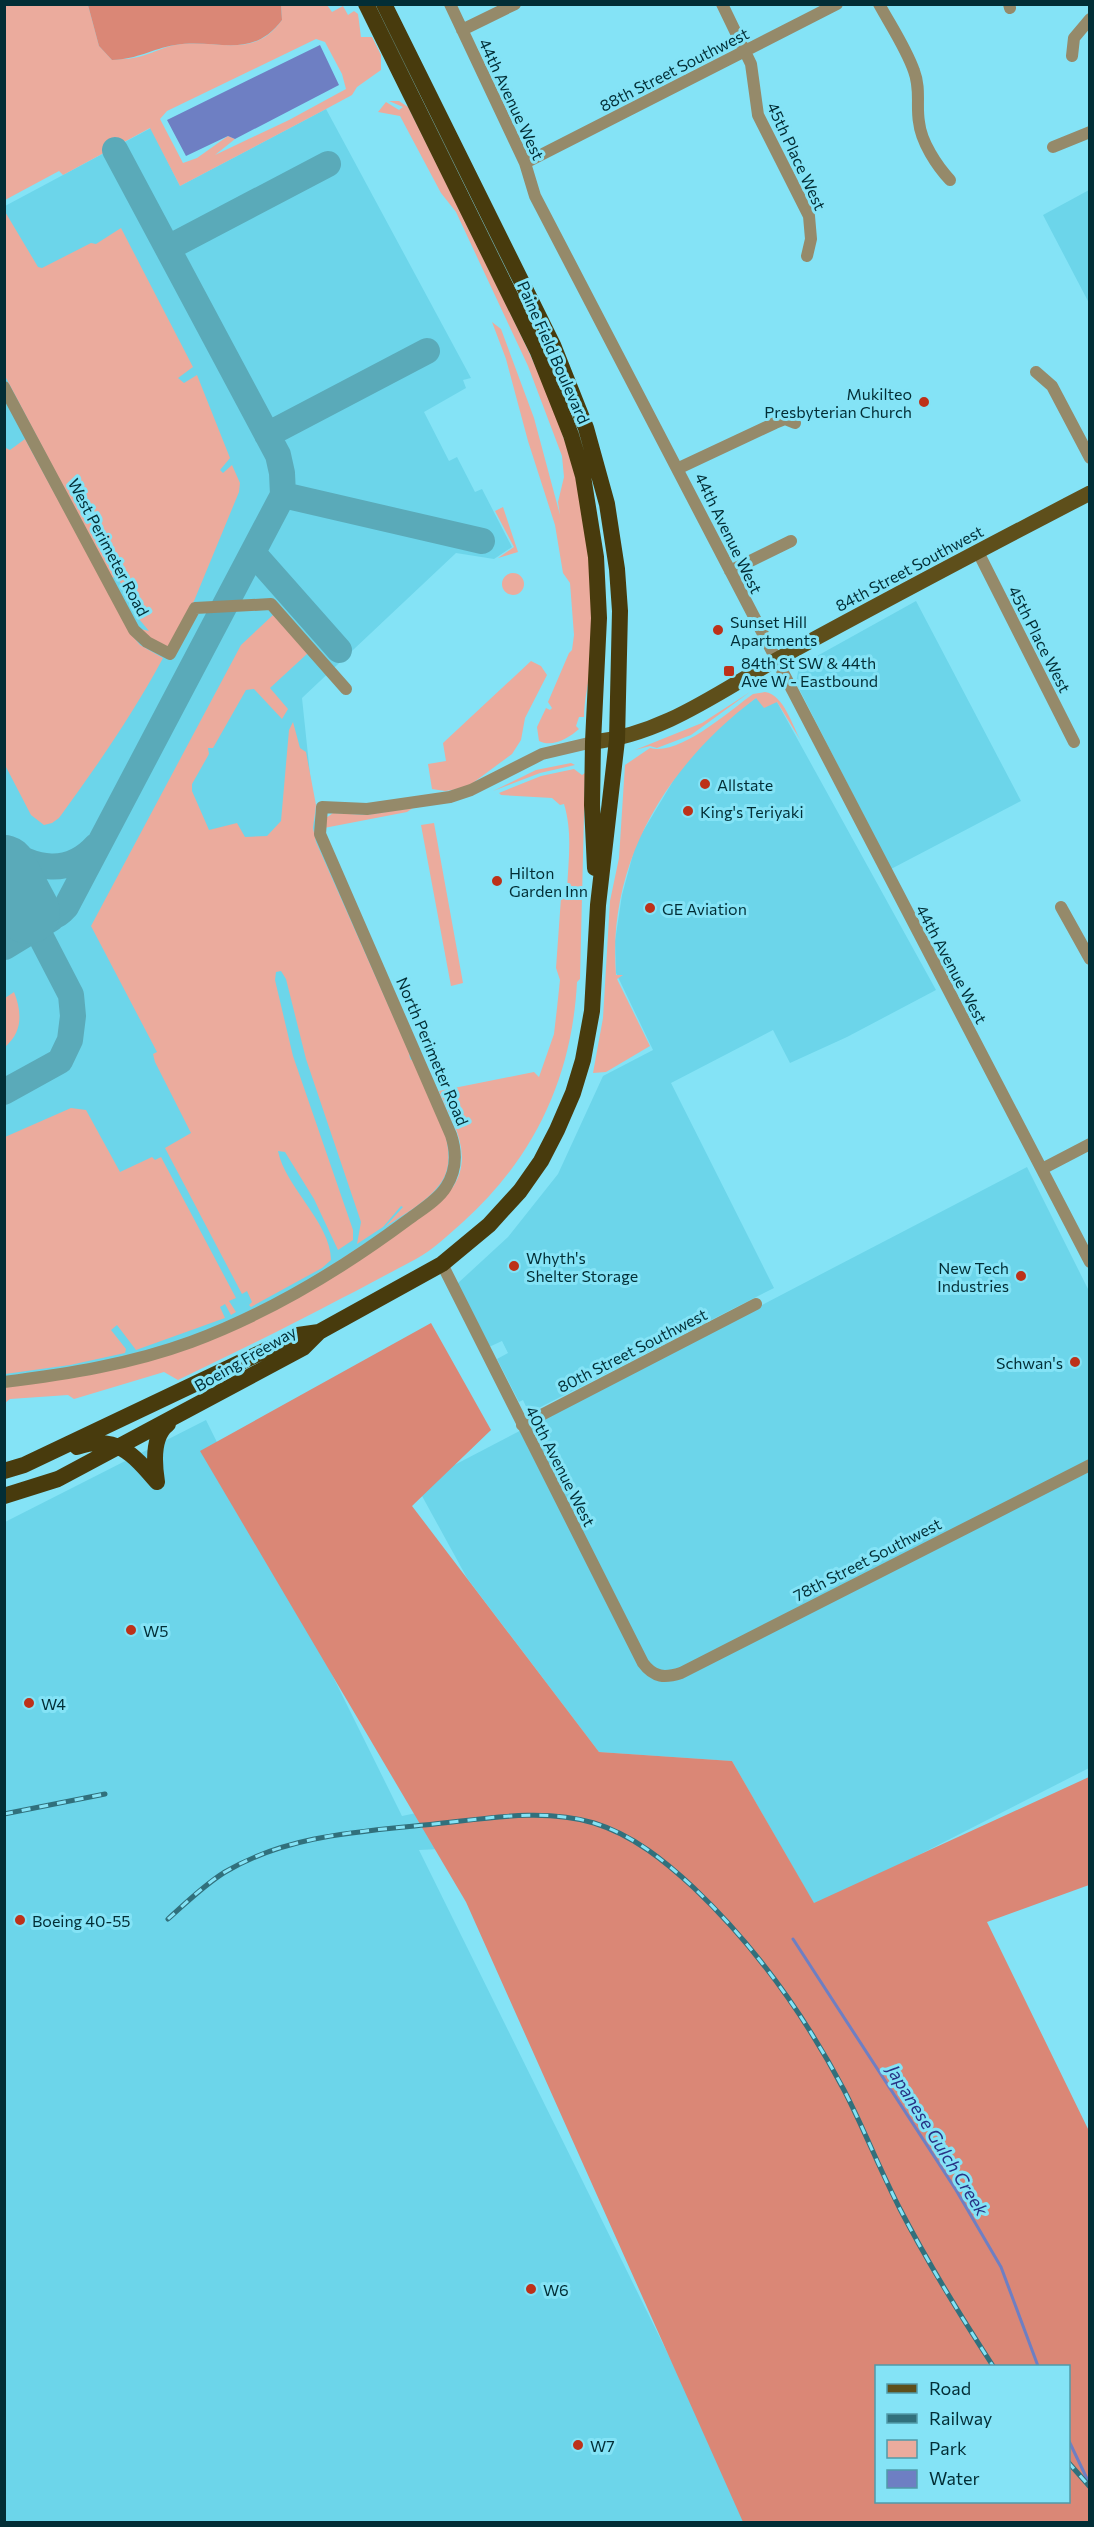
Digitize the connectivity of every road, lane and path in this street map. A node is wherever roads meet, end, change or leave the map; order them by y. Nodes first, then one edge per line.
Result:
1 (366, 4) edge
2 (384, 4) edge
3 (450, 4) edge
4 (515, 4) edge
5 (722, 4) edge
6 (837, 4) edge
7 (879, 4) edge
8 (1089, 19) edge
9 (462, 30) junction
10 (746, 52) junction
11 (1072, 56) dead end
12 (1089, 132) edge
13 (1053, 147) dead end
14 (525, 163) junction
15 (950, 180) dead end
16 (807, 256) dead end
17 (1036, 372) dead end
18 (4, 387) edge
19 (795, 423) dead end
20 (1089, 458) edge
21 (679, 468) junction
22 (1089, 493) edge
23 (791, 541) dead end
24 (978, 552) junction
25 (730, 571) junction
26 (775, 660) junction
27 (346, 689) dead end
28 (617, 740) junction
29 (592, 742) junction
30 (1074, 742) dead end
31 (322, 807) joint
32 (598, 905) junction
33 (1061, 907) dead end
34 (1089, 959) edge
35 (1089, 1144) edge
36 (1042, 1169) junction
37 (1089, 1262) edge
38 (442, 1264) junction
39 (756, 1304) dead end
40 (319, 1332) junction
41 (4, 1382) edge
42 (174, 1418) junction
43 (522, 1425) junction
44 (120, 1447) junction
45 (24, 1465) junction
46 (1089, 1465) edge
47 (4, 1471) edge
48 (4, 1496) edge
49 (658, 1676) joint

1 - 29 highway, Paine Field Boulevard
2 - 28 highway, Paine Field Boulevard
3 - 9 street, 44th Avenue West
4 - 9 street
5 - 10 street, 45th Place West
6 - 10 street, 88th Street Southwest
7 - 15 street
8 - 11 street
9 - 14 street, 44th Avenue West
10 - 14 street, 88th Street Southwest
10 - 16 street, 45th Place West
12 - 13 street
14 - 21 street, 44th Avenue West
17 - 20 street
18 - 27 street, West Perimeter Road
19 - 21 street
21 - 25 street, 44th Avenue West
22 - 24 main road, 84th Street Southwest
23 - 25 street
24 - 26 main road, 84th Street Southwest
24 - 30 street, 45th Place West
25 - 26 street, 44th Avenue West
26 - 28 main road, 84th Street Southwest
26 - 36 street, 44th Avenue West
28 - 29 main road, 84th Street Southwest
28 - 32 highway
29 - 31 street, 84th Street Southwest
29 - 32 highway
31 - 41 street, North Perimeter Road
32 - 38 highway
33 - 34 street
35 - 36 street
36 - 37 street, 44th Avenue West
38 - 40 highway
38 - 43 street, 40th Avenue West
39 - 43 street, 80th Street Southwest
40 - 42 highway, Boeing Freeway
40 - 45 highway, Boeing Freeway
42 - 44 highway, Boeing Freeway
42 - 44 highway
43 - 49 street, 40th Avenue West
44 - 45 highway
44 - 48 highway, Boeing Freeway
45 - 47 highway, Boeing Freeway
46 - 49 street, 78th Street Southwest

